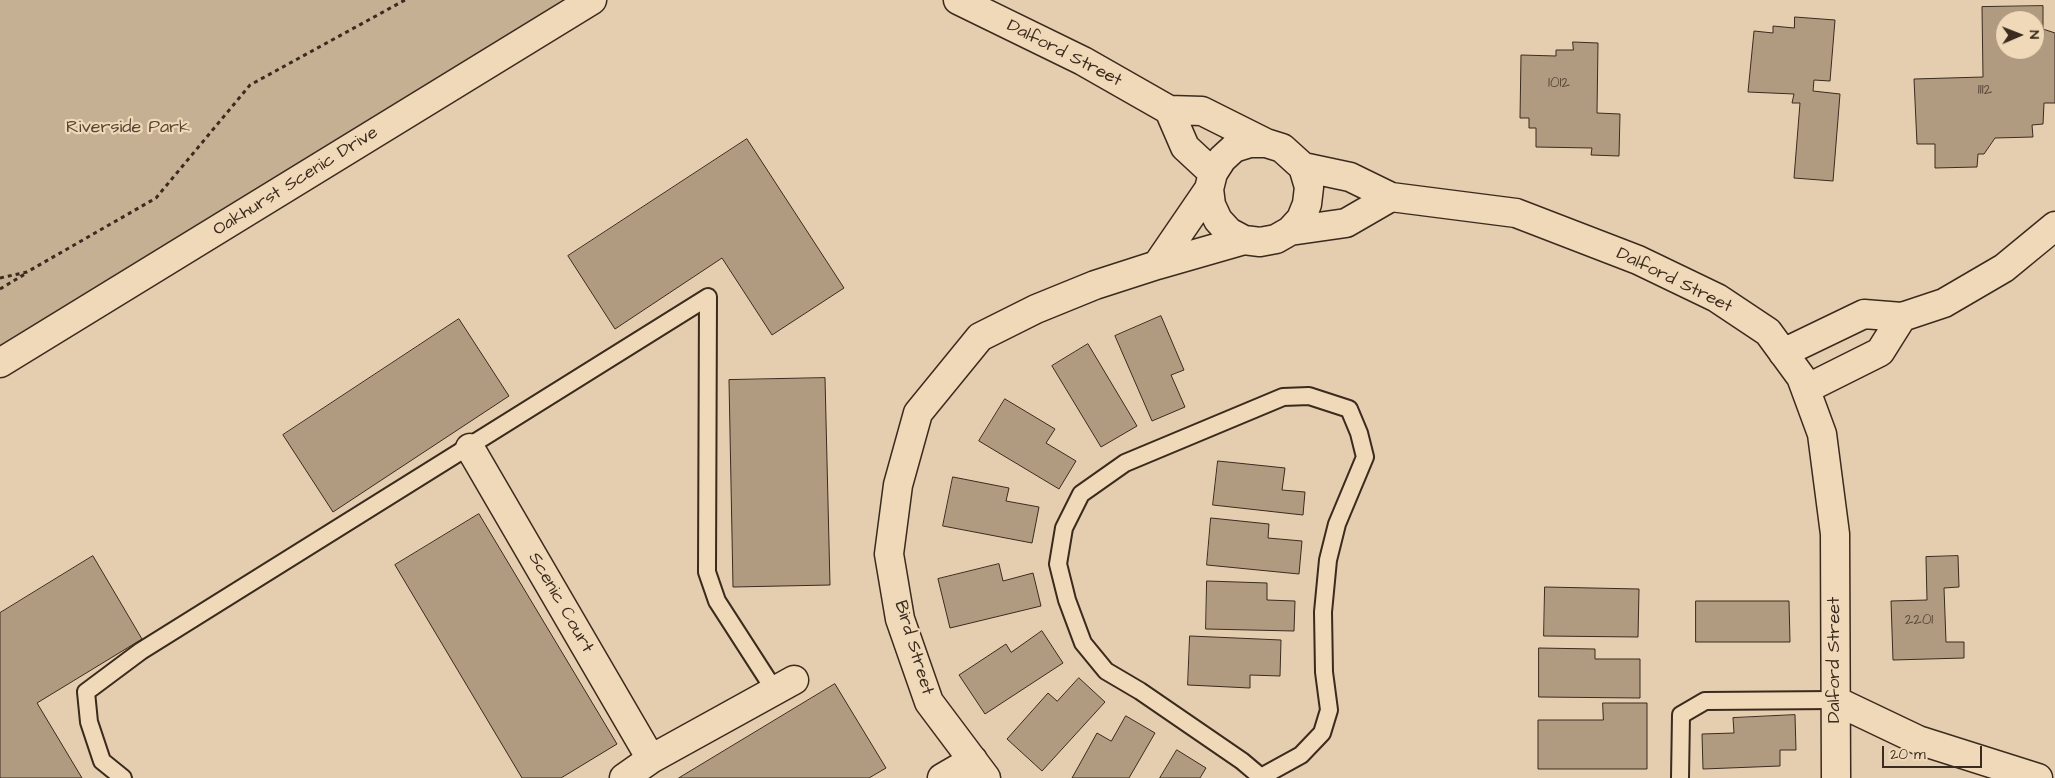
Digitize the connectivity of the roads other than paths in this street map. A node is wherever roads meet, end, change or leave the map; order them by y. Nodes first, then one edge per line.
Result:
1 (592, 0) edge
2 (958, 0) edge
3 (1169, 110) junction
4 (1266, 143) junction
5 (1303, 167) junction
6 (1211, 181) junction
7 (1391, 197) junction
8 (2055, 226) edge
9 (1290, 231) junction
10 (1244, 240) junction
11 (1157, 265) junction
12 (1902, 317) junction
13 (1783, 353) junction
14 (0, 363) edge
15 (1806, 389) junction
16 (470, 448) junction
17 (785, 685) joint
18 (1834, 700) junction
19 (651, 759) junction
20 (980, 769) edge
21 (1262, 777) edge
22 (123, 778) edge
23 (624, 778) edge
24 (942, 778) edge
25 (1680, 778) edge
26 (1836, 778) edge
27 (2038, 778) edge

1 - 14 street, Oakhurst Scenic Drive
2 - 3 street, Dalford Street
3 - 4 street, Dalford Street
3 - 6 street
4 - 5 street
4 - 6 street
5 - 7 street, Dalford Street
5 - 9 street
6 - 10 street
6 - 11 street
7 - 9 street
7 - 13 street, Dalford Street
8 - 12 street
9 - 10 street
10 - 11 street
11 - 20 street, Bird Street
12 - 13 street
12 - 15 street
13 - 15 street, Dalford Street
15 - 18 street, Dalford Street
16 - 17 lane
16 - 19 street, Scenic Court
16 - 22 lane
17 - 19 street
18 - 25 lane
18 - 26 street, Dalford Street
18 - 27 street
19 - 23 street
20 - 24 street
21 - 21 lane

